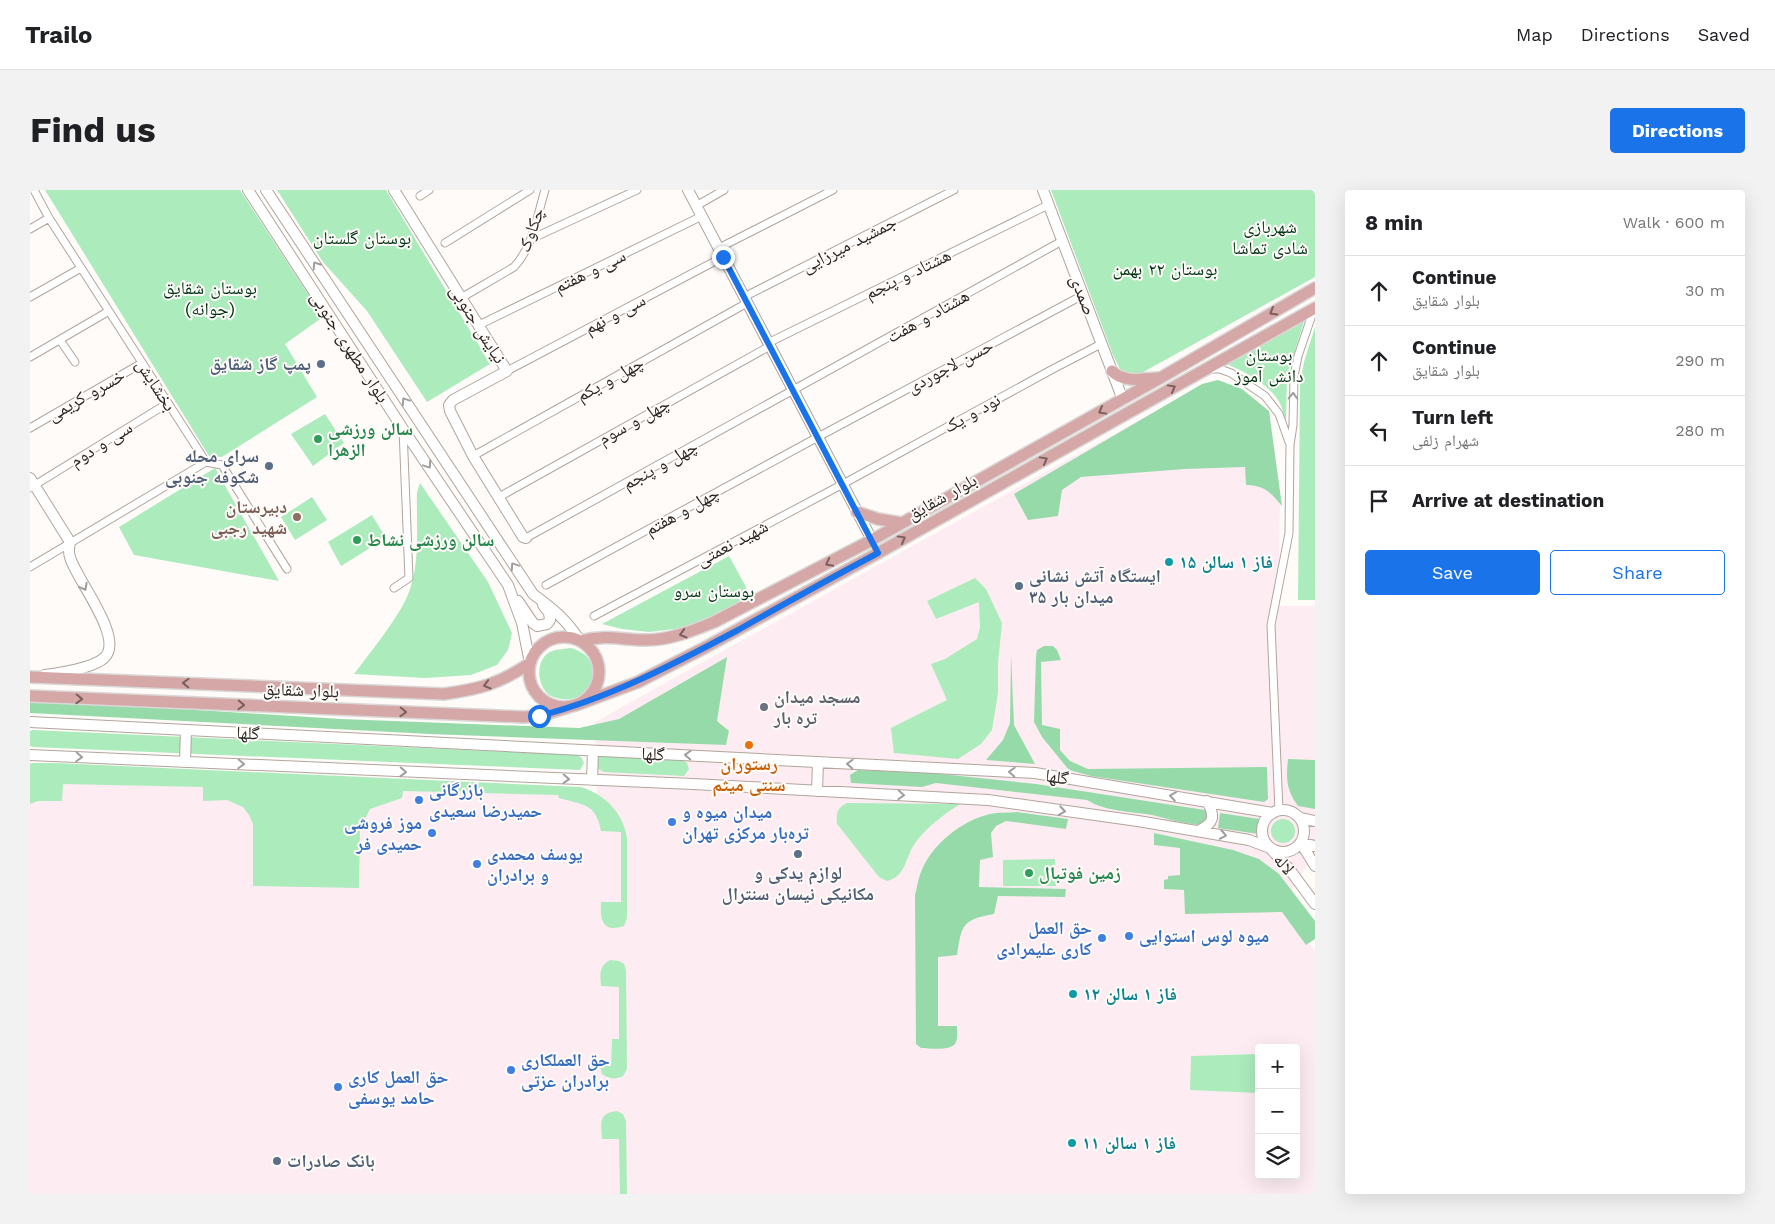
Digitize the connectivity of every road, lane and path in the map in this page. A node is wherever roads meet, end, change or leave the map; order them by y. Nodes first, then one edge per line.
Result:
1 (34, 190) edge
2 (248, 190) edge
3 (266, 190) edge
4 (394, 190) edge
5 (429, 190) edge
6 (530, 190) edge
7 (545, 190) edge
8 (637, 190) edge
9 (688, 190) edge
10 (724, 190) edge
11 (833, 190) edge
12 (954, 190) edge
13 (1043, 190) edge
14 (420, 196) dead end
15 (1048, 205) junction
16 (696, 206) junction
17 (702, 216) junction
18 (49, 218) junction
19 (30, 229) edge
20 (531, 239) junction
21 (1062, 241) junction
22 (445, 243) dead end
23 (721, 252) junction
24 (81, 268) junction
25 (1315, 288) edge
26 (1083, 295) junction
27 (30, 297) edge
28 (461, 298) junction
29 (746, 300) junction
30 (1315, 308) edge
31 (109, 311) junction
32 (479, 325) junction
33 (60, 340) junction
34 (769, 344) junction
35 (1101, 344) junction
36 (30, 357) edge
37 (75, 362) dead end
38 (142, 363) junction
39 (1206, 370) junction
40 (507, 371) junction
41 (1112, 371) junction
42 (1162, 377) junction
43 (794, 391) junction
44 (1123, 400) junction
45 (168, 403) junction
46 (1130, 412) junction
47 (30, 428) edge
48 (403, 429) junction
49 (818, 437) junction
50 (1290, 445) junction
51 (473, 456) junction
52 (206, 462) junction
53 (32, 484) edge
54 (843, 484) junction
55 (499, 497) junction
56 (857, 512) junction
57 (902, 523) junction
58 (526, 538) joint
59 (872, 540) junction
60 (70, 542) junction
61 (878, 553) junction
62 (30, 567) edge
63 (287, 569) dead end
64 (508, 585) junction
65 (546, 585) dead end
66 (394, 588) dead end
67 (533, 594) junction
68 (594, 616) dead end
69 (580, 641) junction
70 (530, 663) junction
71 (30, 677) edge
72 (30, 696) edge
73 (574, 706) junction
74 (30, 722) edge
75 (186, 730) junction
76 (592, 751) junction
77 (30, 755) edge
78 (185, 762) junction
79 (818, 762) junction
80 (592, 780) junction
81 (817, 791) junction
82 (1207, 801) junction
83 (1276, 811) junction
84 (1300, 818) junction
85 (1315, 821) edge
86 (1198, 831) junction
87 (1301, 844) junction
88 (1315, 846) edge
89 (1270, 848) junction
90 (1315, 866) edge
91 (1315, 904) edge

1 - 18 street, بخشایش
2 - 48 street, بلوار مطهری جنوبی
67 -> 3 street, بلوار مطهری جنوبی
4 - 28 street, نیایش جنوبی
5 - 14 street
6 - 22 street
7 - 20 street, چکاوک
8 - 20 street
9 - 16 street
10 - 16 street
11 - 23 street, سی و نهم
12 - 29 street, جمشید میرزایی
13 - 15 street, صمدی
15 - 21 street, صمدی
15 - 34 street, هشتاد و پنجم
16 - 17 street
17 - 23 street
17 - 32 street, سی و هفتم
18 - 19 street
18 - 24 street, بخشایش
20 - 28 street, چکاوک
21 - 26 street, صمدی
21 - 43 street, هشتاد و هفت
23 - 29 street
23 - 40 street, سی و نهم
24 - 27 street
24 - 31 street, بخشایش
25 -> 42 main road, بلوار شقایق
26 - 35 street, صمدی
26 - 49 street, حسن لاجوردی
28 - 32 street, نیایش جنوبی
29 - 34 street
29 - 51 street, چهل و یکم
30 - 39 main road, بلوار شقایق
50 -> 30 street
31 - 33 street
31 - 38 street, بخشایش
32 - 40 street, نیایش جنوبی
33 - 36 street
33 - 37 street
34 - 43 street
34 - 55 street, چهل و سوم
35 - 41 street, صمدی
35 - 54 street, نود و یک
38 - 45 street, بخشایش
38 - 47 street, خسرو کریمی
46 -> 39 main road, بلوار شقایق
39 - 50 street
40 - 51 street, نیایش جنوبی
41 - 42 main road
41 - 44 street, صمدی
42 - 44 main road, بلوار شقایق
43 - 49 street
43 - 58 street, چهل و پنجم
44 - 46 main road
44 -> 57 main road, بلوار شقایق
45 - 52 street, بخشایش
45 - 53 street, سی و دوم
61 -> 46 main road, بلوار شقایق
48 -> 64 street, بلوار مطهری جنوبی
48 - 66 street
49 - 54 street
49 - 65 street, چهل و هفتم
50 - 83 street
51 - 55 street, نیایش جنوبی
52 - 60 street
52 - 63 street
53 - 60 street
54 - 56 street
54 - 68 street, شهید نعمتی
55 - 58 street, نیایش جنوبی
56 - 57 main road
56 - 59 street
57 - 59 main road, بلوار شقایق
59 - 61 main road
59 -> 69 main road, بلوار شقایق
60 - 62 street
60 -> 71 street
61 - 73 main road, بلوار شقایق
64 - 67 street
64 - 70 street, بلوار مطهری جنوبی
67 - 69 street, بلوار مطهری جنوبی
69 - 70 main road
69 - 73 main road
70 -> 71 main road, بلوار شقایق
70 - 73 main road
72 -> 73 main road, بلوار شقایق
74 - 75 street, گلها
75 - 76 street, گلها
75 - 78 street
79 -> 76 street, گلها
76 - 80 street
77 -> 78 street, گلها
78 -> 80 street, گلها
79 - 81 street
82 -> 79 street, گلها
80 - 81 street, گلها
81 -> 86 street, گلها
82 - 83 street, گلها
82 - 86 street
83 - 84 street
83 - 89 street
84 - 85 street
84 - 87 street
86 -> 89 street, گلها
87 - 88 street
87 - 89 street
87 - 90 street, لاله
89 - 91 street, لاله

